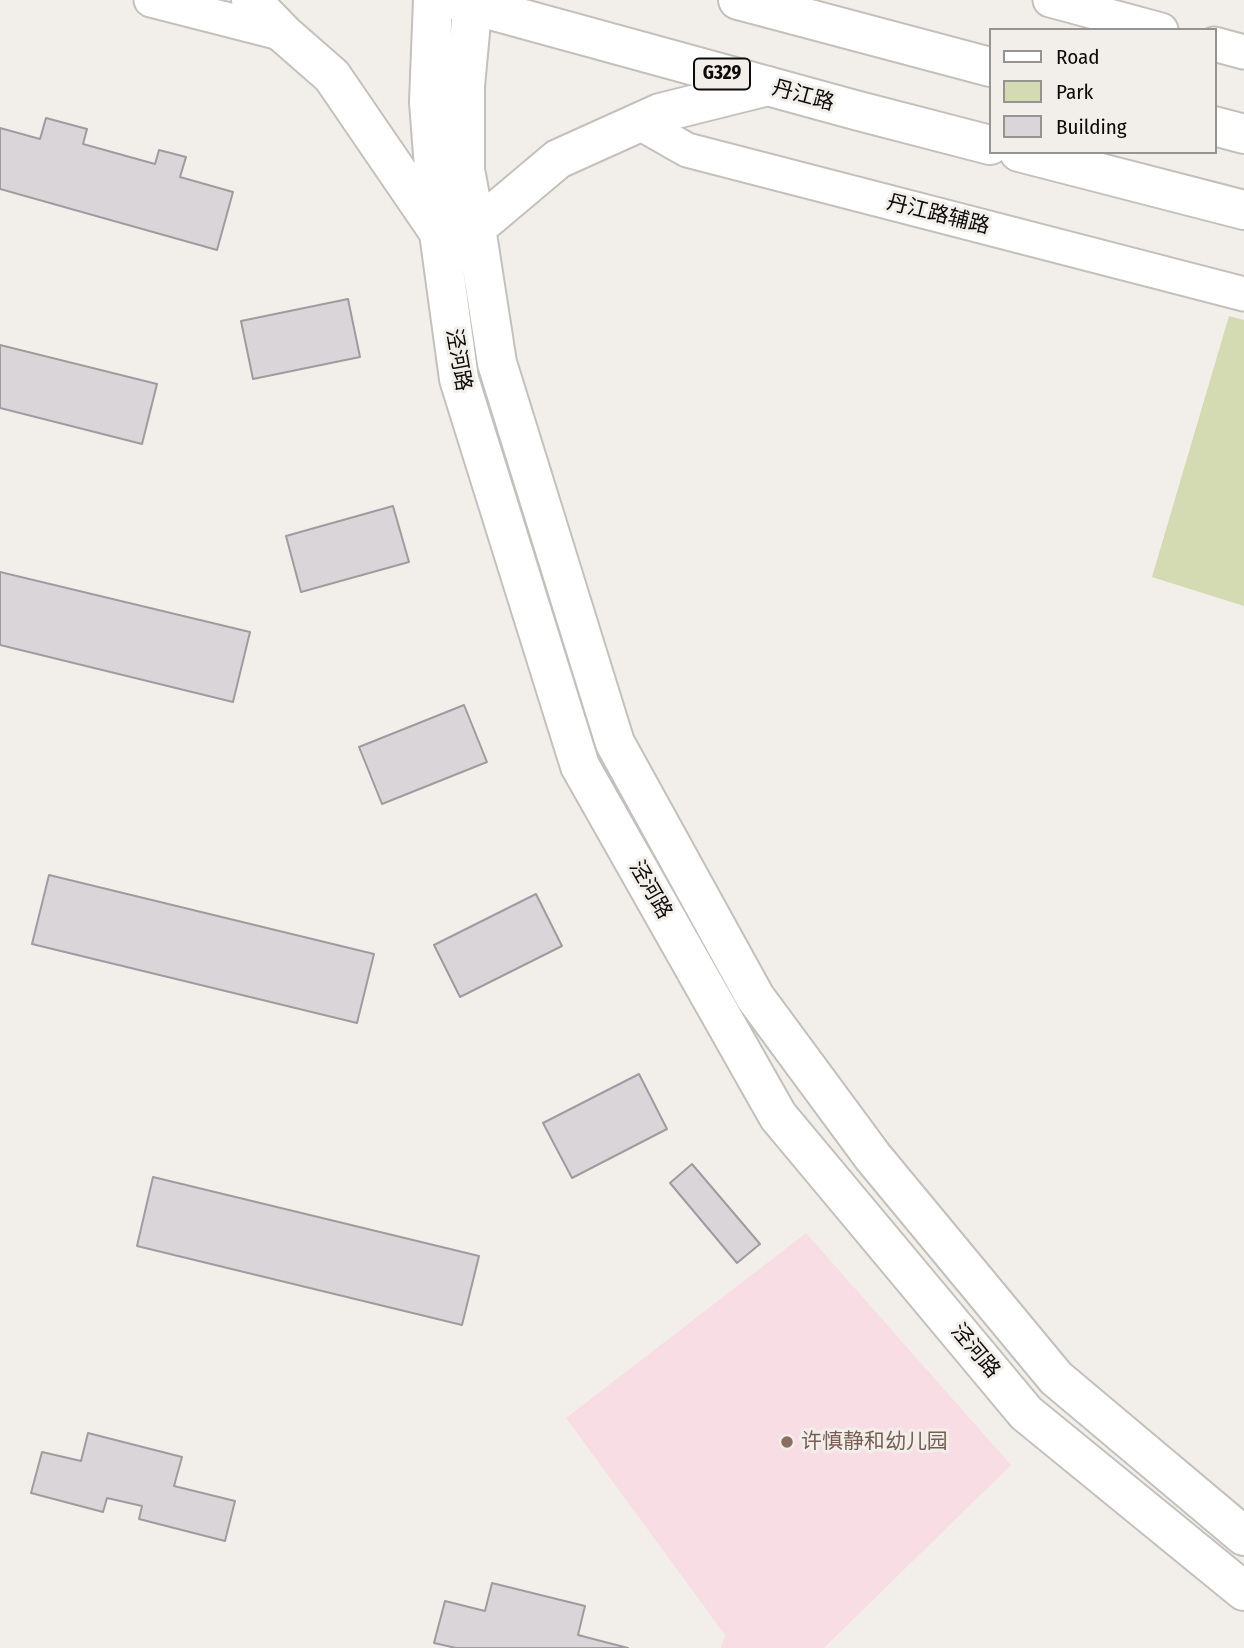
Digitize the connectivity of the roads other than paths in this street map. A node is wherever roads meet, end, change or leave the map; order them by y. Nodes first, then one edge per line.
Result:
1 (151, 0) edge
2 (251, 0) edge
3 (433, 0) edge
4 (738, 0) edge
5 (1050, 0) edge
6 (466, 2) edge
7 (787, 8) edge
8 (1154, 28) edge
9 (284, 34) junction
10 (1216, 45) edge
11 (1244, 52) edge
12 (988, 66) edge
13 (768, 86) junction
14 (638, 122) junction
15 (1216, 127) edge
16 (1244, 134) edge
17 (988, 144) edge
18 (1027, 154) edge
19 (1244, 210) edge
20 (476, 228) junction
21 (439, 233) junction
22 (1244, 294) edge
23 (1244, 1536) edge
24 (1244, 1591) edge

1 - 9 street
2 - 9 main road
3 - 21 main road, 泾河路
4 - 7 main road
5 - 8 street
6 - 13 main road, 丹江路 / G329
6 - 20 main road, 泾河路
7 - 12 main road
9 - 21 main road
10 - 11 street
13 - 14 main road
13 - 17 main road, 丹江路 / G329
14 - 20 main road
14 - 22 street, 丹江路辅路
15 - 16 main road
18 - 19 main road
20 - 23 main road, 泾河路
21 - 24 main road, 泾河路

